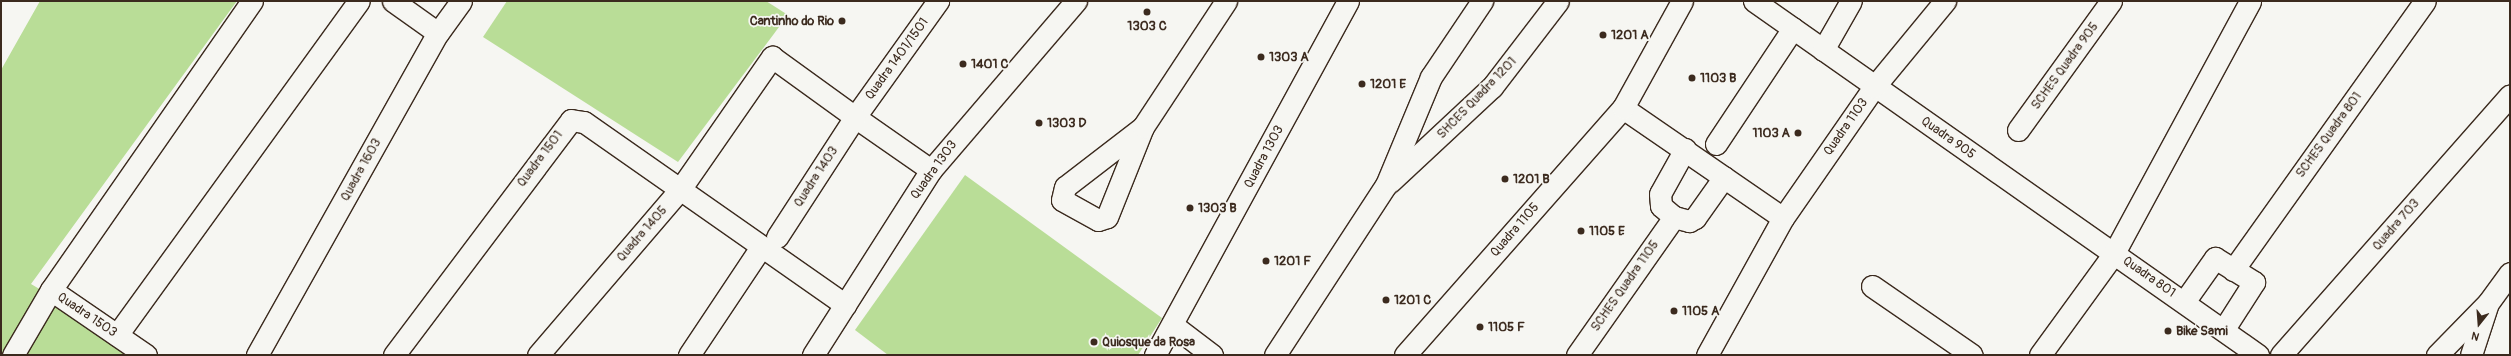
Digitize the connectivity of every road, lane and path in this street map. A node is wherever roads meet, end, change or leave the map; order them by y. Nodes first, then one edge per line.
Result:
1 (252, 1) edge
2 (359, 1) edge
3 (393, 1) edge
4 (461, 1) edge
5 (938, 1) edge
6 (1076, 1) edge
7 (1226, 1) edge
8 (1348, 1) edge
9 (1482, 1) edge
10 (1558, 1) edge
11 (1682, 1) edge
12 (1754, 1) edge
13 (1851, 1) edge
14 (1945, 1) edge
15 (2111, 1) edge
16 (2250, 1) edge
17 (2425, 1) edge
18 (1793, 28) junction
19 (438, 33) junction
20 (1823, 50) junction
21 (1874, 87) junction
22 (2510, 95) edge
23 (1623, 108) junction
24 (855, 118) junction
25 (1143, 126) dead end
26 (2018, 130) dead end
27 (1716, 144) dead end
28 (1685, 149) junction
29 (931, 170) junction
30 (1724, 176) junction
31 (1386, 185) junction
32 (681, 188) junction
33 (1674, 217) junction
34 (1783, 218) junction
35 (769, 242) junction
36 (2114, 253) junction
37 (2233, 270) junction
38 (2510, 273) edge
39 (1872, 286) dead end
40 (51, 290) junction
41 (2184, 302) junction
42 (2488, 303) junction
43 (845, 305) junction
44 (1174, 326) junction
45 (2224, 329) junction
46 (117, 335) junction
47 (13, 355) edge
48 (146, 355) edge
49 (257, 355) edge
50 (394, 355) edge
51 (538, 355) edge
52 (689, 355) edge
53 (813, 355) edge
54 (1155, 355) edge
55 (1212, 355) edge
56 (1275, 355) edge
57 (1405, 355) edge
58 (1577, 355) edge
59 (1706, 355) edge
60 (1972, 355) edge
61 (2040, 355) edge
62 (2258, 355) edge
63 (2281, 355) edge
64 (2437, 355) edge
65 (2472, 355) edge

1 - 40 street
2 - 46 street
3 - 19 street
4 - 19 street
5 - 24 street, Quadra 1401/1501
6 - 29 street, Quadra 1303
7 - 25 street
8 - 44 street, Quadra 1303
9 - 31 street, SHCES Quadra 1201
10 - 31 street, SHCES Quadra 1201
11 - 23 street
12 - 18 street, Quadra 1103
13 - 20 street
14 - 21 street
15 - 26 street, SCHES Quadra 905
16 - 36 street
17 - 37 street, SCHES Quadra 801
18 - 20 street, Quadra 1103
18 - 27 street
19 - 49 street, Quadra 1603
20 - 21 street, Quadra 1103
21 - 34 street, Quadra 1103
21 - 36 street, Quadra 905
22 - 63 street, Quadra 703
23 - 28 street
23 - 57 street, Quadra 1105
24 - 29 street
24 - 32 street
24 - 35 street, Quadra 1403
28 - 30 street
28 - 33 street
29 - 43 street, Quadra 1303
30 - 33 street
30 - 34 street
31 - 56 street, SHCES Quadra 1201
32 - 35 street
32 - 50 street, Quadra 1501
32 - 51 street, Quadra 1405
33 - 58 street, SCHES Quadra 1105
34 - 59 street
35 - 43 street
35 - 52 street
36 - 41 street, Quadra 801
36 - 61 street
37 - 41 street, Quadra 801
37 - 45 street, Quadra 801
38 - 42 street
39 - 60 street
40 - 46 street, Quadra 1503
40 - 47 street, Quadra 1503
41 - 45 street, Quadra 801
42 - 64 street
42 - 65 street
43 - 53 street, Quadra 1303
44 - 54 street, Quadra 1303
44 - 55 street
45 - 62 street, Quadra 801
46 - 48 street, Quadra 1503

